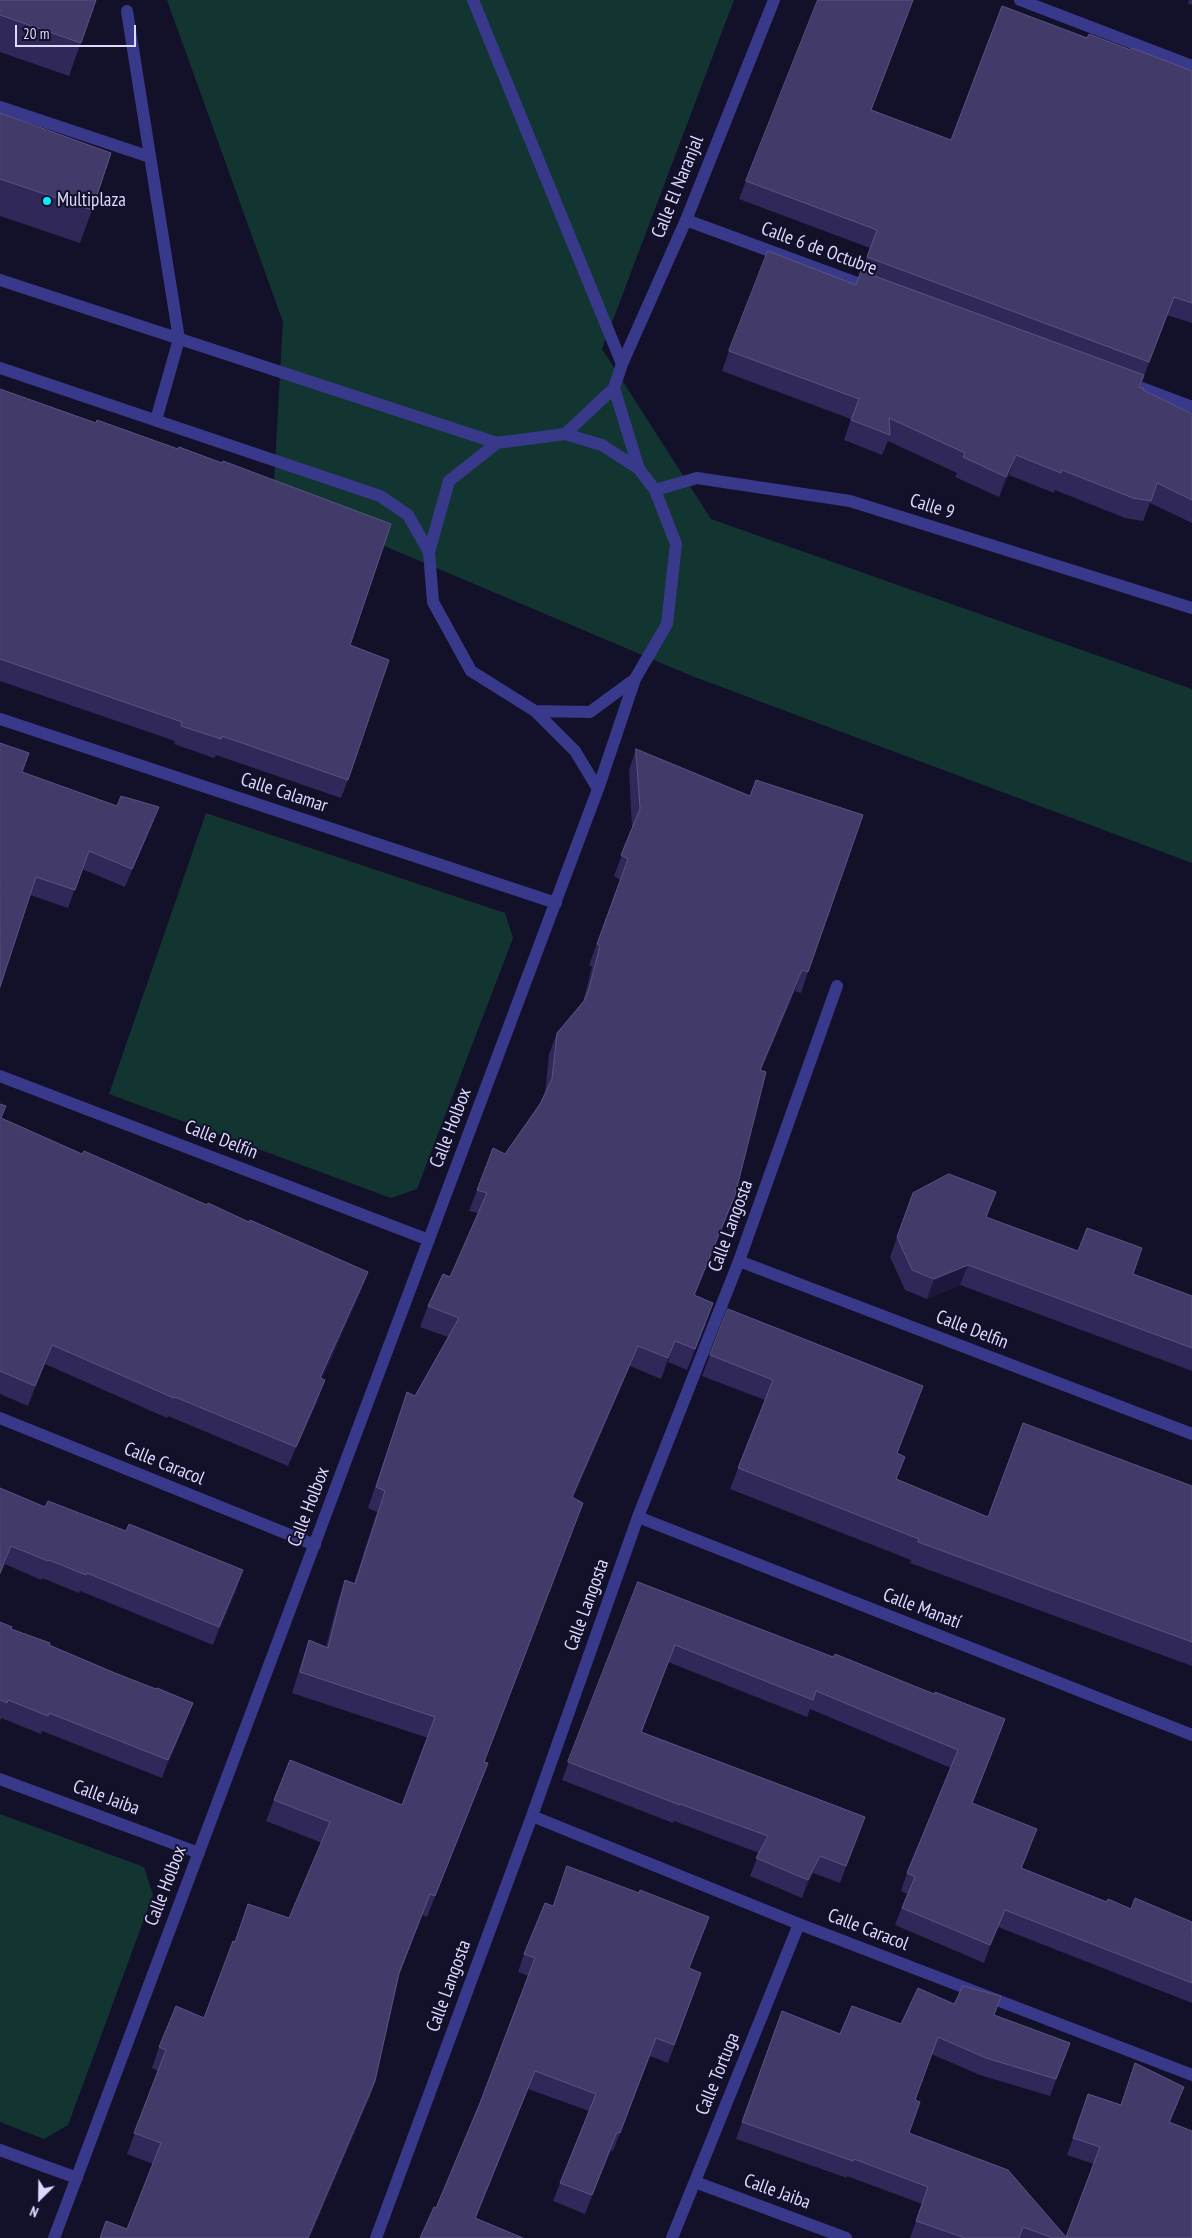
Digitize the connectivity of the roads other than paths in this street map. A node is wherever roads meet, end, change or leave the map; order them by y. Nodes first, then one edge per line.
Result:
1 (473, 0) edge
2 (774, 0) edge
3 (1020, 0) edge
4 (127, 12) dead end
5 (1192, 66) edge
6 (0, 108) edge
7 (150, 158) junction
8 (686, 220) junction
9 (0, 280) edge
10 (883, 292) edge
11 (179, 339) junction
12 (622, 364) junction
13 (0, 368) edge
14 (1117, 379) edge
15 (614, 388) junction
16 (1192, 407) edge
17 (156, 420) junction
18 (565, 434) junction
19 (497, 443) junction
20 (639, 469) junction
21 (655, 490) junction
22 (429, 552) junction
23 (1192, 608) edge
24 (635, 679) junction
25 (535, 711) junction
26 (0, 719) edge
27 (598, 789) junction
28 (556, 903) junction
29 (836, 986) dead end
30 (0, 1076) edge
31 (429, 1240) junction
32 (739, 1261) junction
33 (0, 1418) edge
34 (1192, 1434) edge
35 (638, 1518) junction
36 (314, 1545) junction
37 (1192, 1735) edge
38 (0, 1779) edge
39 (532, 1816) junction
40 (198, 1853) junction
41 (799, 1924) junction
42 (1192, 2075) edge
43 (0, 2150) edge
44 (76, 2178) junction
45 (695, 2182) junction
46 (54, 2238) edge
47 (376, 2238) edge
48 (672, 2238) edge
49 (846, 2238) edge

1 - 12 street
2 - 8 street, Calle El Naranjal
3 - 5 street
4 - 7 street
6 - 7 street
7 - 11 street
8 - 10 street, Calle 6 de Octubre
8 - 12 street, Calle El Naranjal
9 - 11 street
11 - 17 street
11 - 19 street
12 - 15 street, Calle El Naranjal
13 - 17 street
14 - 16 street
15 - 18 street
15 - 20 street
17 - 22 street
18 - 19 street
18 - 20 street
19 - 22 street
20 - 21 street
21 - 23 street, Calle 9
21 - 24 street
22 - 25 street
24 - 25 street
24 - 27 street, Calle Holbox
25 - 27 street
26 - 28 street, Calle Calamar
27 - 28 street, Calle Holbox
28 - 31 street, Calle Holbox
29 - 32 street, Calle Langosta
30 - 31 street, Calle Delfín
31 - 36 street, Calle Holbox
32 - 34 street, Calle Delfin
32 - 35 street, Calle Langosta
33 - 36 street, Calle Caracol
35 - 37 street, Calle Manatí
35 - 39 street, Calle Langosta
36 - 40 street, Calle Holbox
38 - 40 street, Calle Jaiba
39 - 41 street, Calle Caracol
39 - 47 street, Calle Langosta
40 - 44 street, Calle Holbox
41 - 42 street, Calle Caracol
41 - 45 street, Calle Tortuga
43 - 44 street
44 - 46 street, Calle Holbox
45 - 48 street, Calle Tortuga
45 - 49 street, Calle Jaiba

